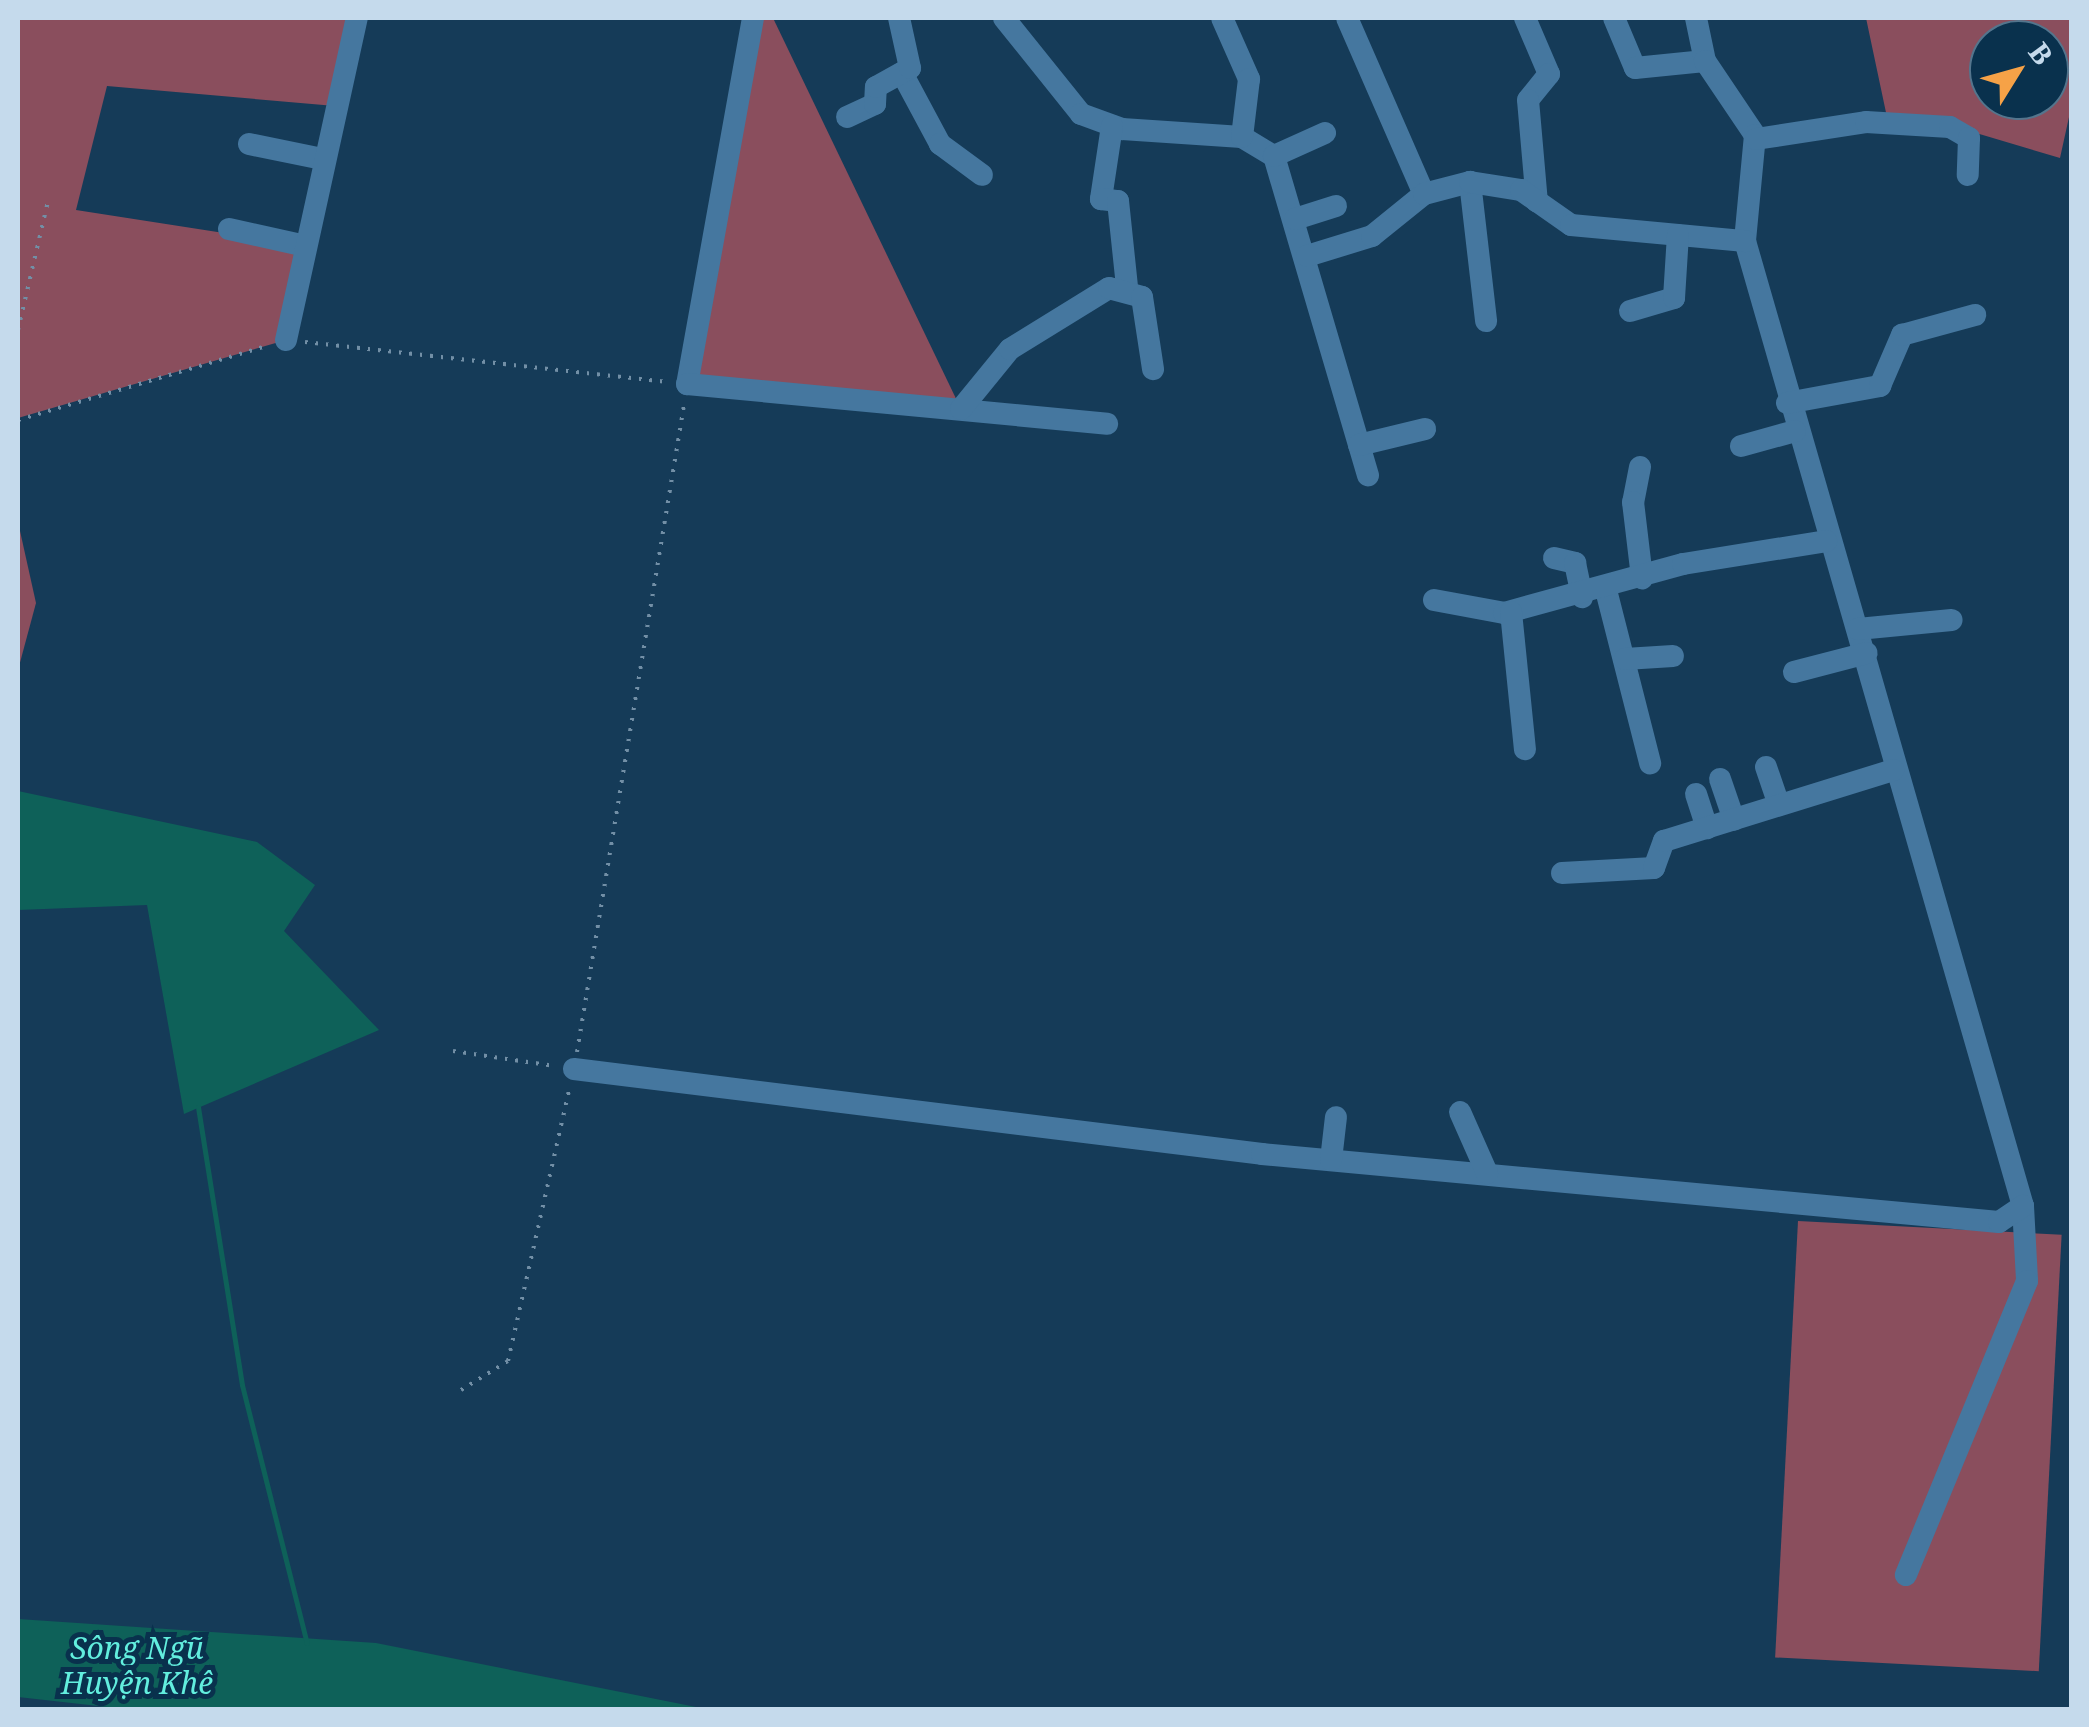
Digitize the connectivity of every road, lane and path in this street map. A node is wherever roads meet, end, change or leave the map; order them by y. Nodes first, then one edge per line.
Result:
1 (356, 18) edge
2 (753, 18) edge
3 (899, 18) edge
4 (1004, 18) edge
5 (1222, 18) edge
6 (1347, 18) edge
7 (1525, 18) edge
8 (1614, 18) edge
9 (1696, 18) edge
10 (1705, 61) junction
11 (902, 73) junction
12 (847, 117) dead end
13 (1112, 126) junction
14 (1325, 134) dead end
15 (1242, 137) junction
16 (1756, 140) junction
17 (249, 144) dead end
18 (1274, 156) junction
19 (322, 158) junction
20 (982, 175) dead end
21 (1968, 175) dead end
22 (1470, 182) junction
23 (1424, 194) junction
24 (48, 201) dead end
25 (1538, 202) junction
26 (1336, 206) dead end
27 (1295, 219) junction
28 (230, 229) dead end
29 (1678, 236) junction
30 (1745, 242) junction
31 (301, 245) junction
32 (1307, 256) junction
33 (1127, 286) junction
34 (1630, 312) dead end
35 (1975, 314) dead end
36 (1486, 321) dead end
37 (18, 330) edge
38 (286, 340) junction
39 (1153, 369) dead end
40 (687, 384) junction
41 (1787, 404) junction
42 (961, 409) junction
43 (18, 420) edge
44 (1107, 424) dead end
45 (1425, 429) dead end
46 (1795, 432) junction
47 (1359, 445) junction
48 (1741, 446) dead end
49 (1640, 467) dead end
50 (1368, 475) dead end
51 (1826, 541) junction
52 (1554, 558) dead end
53 (1642, 578) junction
54 (1606, 590) junction
55 (1582, 597) junction
56 (1434, 600) dead end
57 (1511, 612) junction
58 (1952, 620) dead end
59 (1858, 629) junction
60 (1867, 653) junction
61 (1673, 656) dead end
62 (1625, 659) junction
63 (1794, 672) dead end
64 (1526, 749) dead end
65 (1650, 763) dead end
66 (1766, 767) dead end
67 (1893, 770) junction
68 (1720, 779) dead end
69 (1696, 794) dead end
70 (1779, 805) junction
71 (1734, 820) junction
72 (1707, 828) junction
73 (1562, 873) dead end
74 (452, 1051) dead end
75 (574, 1069) junction
76 (1460, 1112) dead end
77 (1336, 1117) dead end
78 (1330, 1160) junction
79 (1487, 1173) junction
80 (2023, 1206) junction
81 (461, 1390) dead end
82 (1906, 1574) dead end

1 - 19 street
2 - 40 street
3 - 11 street
4 - 13 street
5 - 15 street
6 - 23 street
7 - 25 street
8 - 10 street
9 - 10 street
10 - 16 street
11 - 12 street
11 - 20 street
13 - 15 street
13 - 33 street
14 - 18 street
15 - 18 street
16 - 21 street
16 - 30 street
17 - 19 street
18 - 27 street
19 - 31 street
22 - 23 street
22 - 25 street
22 - 36 street
23 - 32 street
24 - 37 path
25 - 29 street
26 - 27 street
27 - 32 street
28 - 31 street
29 - 30 street
29 - 34 street
30 - 41 street
31 - 38 street
32 - 47 street
33 - 39 street
33 - 42 street
35 - 41 street
38 - 40 path
38 - 43 path
40 - 42 street
40 - 75 path
41 - 46 street
42 - 44 street
45 - 47 street
46 - 48 street
46 - 51 street
47 - 50 street
49 - 53 street
51 - 53 street
51 - 59 street
52 - 55 street
53 - 54 street
54 - 55 street
54 - 62 street
55 - 57 street
56 - 57 street
57 - 64 street
58 - 59 street
59 - 60 street
60 - 63 street
60 - 67 street
61 - 62 street
62 - 65 street
66 - 70 street
67 - 70 street
67 - 80 street
68 - 71 street
69 - 72 street
70 - 71 street
71 - 72 street
72 - 73 street
74 - 75 path
75 - 78 street
75 - 81 path
76 - 79 street
77 - 78 street
78 - 79 street
79 - 80 street
80 - 82 street

